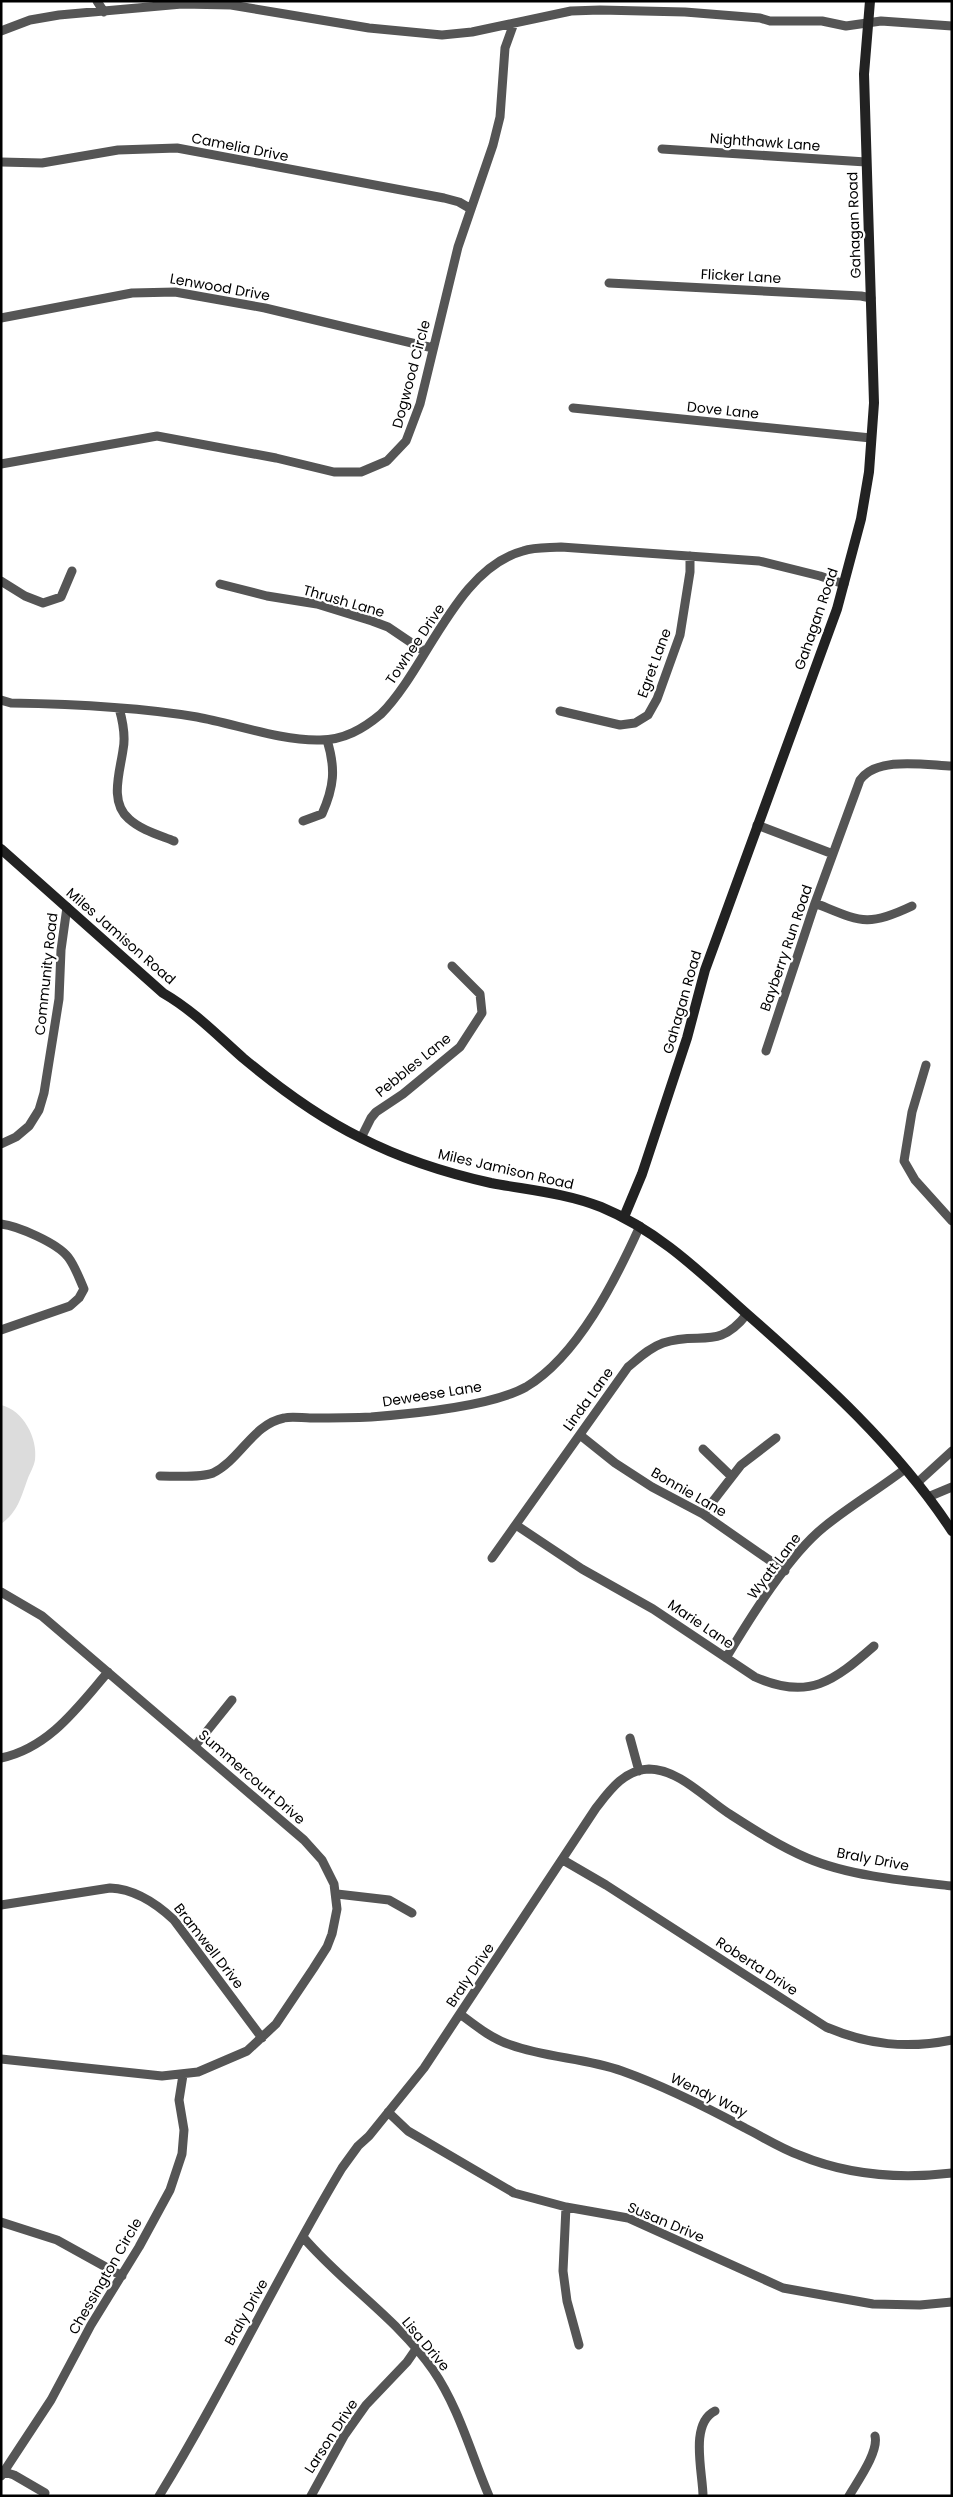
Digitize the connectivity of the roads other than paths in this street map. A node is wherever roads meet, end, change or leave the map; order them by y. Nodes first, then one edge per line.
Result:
1 (97, 1) edge
2 (870, 1) edge
3 (104, 12) junction
4 (514, 23) junction
5 (868, 23) junction
6 (952, 26) edge
7 (1, 30) edge
8 (662, 149) dead end
9 (1, 162) edge
10 (866, 162) junction
11 (471, 209) junction
12 (609, 282) dead end
13 (871, 298) junction
14 (1, 318) edge
15 (432, 348) junction
16 (573, 408) dead end
17 (871, 438) junction
18 (1, 464) edge
19 (690, 556) junction
20 (72, 571) dead end
21 (1, 581) edge
22 (220, 584) dead end
23 (844, 584) junction
24 (425, 652) junction
25 (1, 700) edge
26 (119, 708) junction
27 (560, 711) dead end
28 (327, 740) junction
29 (952, 766) edge
30 (303, 821) dead end
31 (757, 824) junction
32 (174, 841) dead end
33 (1, 849) edge
34 (832, 854) junction
35 (815, 902) junction
36 (912, 906) dead end
37 (67, 907) junction
38 (452, 966) dead end
39 (766, 1051) dead end
40 (926, 1065) dead end
41 (361, 1138) junction
42 (1, 1144) edge
43 (624, 1217) junction
44 (952, 1221) edge
45 (1, 1224) edge
46 (640, 1226) junction
47 (746, 1314) junction
48 (1, 1330) edge
49 (580, 1435) junction
50 (776, 1438) dead end
51 (703, 1449) dead end
52 (952, 1451) edge
53 (906, 1469) junction
54 (160, 1476) dead end
55 (731, 1476) junction
56 (917, 1483) junction
57 (952, 1487) edge
58 (928, 1497) junction
59 (703, 1514) junction
60 (516, 1525) junction
61 (952, 1531) edge
62 (492, 1558) dead end
63 (785, 1571) junction
64 (1, 1592) edge
65 (874, 1646) dead end
66 (726, 1658) junction
67 (108, 1672) junction
68 (232, 1700) dead end
69 (630, 1738) dead end
70 (195, 1746) junction
71 (1, 1758) edge
72 (639, 1771) junction
73 (563, 1860) junction
74 (952, 1886) edge
75 (336, 1894) junction
76 (1, 1905) edge
77 (412, 1913) dead end
78 (460, 2014) junction
79 (262, 2038) junction
80 (952, 2040) edge
81 (1, 2059) edge
82 (183, 2076) junction
83 (388, 2112) junction
84 (952, 2173) edge
85 (566, 2207) junction
86 (1, 2222) edge
87 (303, 2237) junction
88 (122, 2276) junction
89 (952, 2302) edge
90 (579, 2345) dead end
91 (416, 2349) junction
92 (715, 2412) dead end
93 (874, 2436) dead end
94 (3, 2474) edge
95 (45, 2494) dead end
96 (159, 2496) edge
97 (311, 2496) edge
98 (489, 2496) edge
99 (703, 2496) edge
100 (849, 2496) edge

1 - 3 street
2 - 5 street, Gahagan Road
3 - 4 street
3 - 7 street
4 - 5 street
4 - 11 street, Dogwood Circle
5 - 6 street
5 - 10 street, Gahagan Road
8 - 10 street, Nighthawk Lane
9 - 11 street, Camelia Drive
10 - 13 street, Gahagan Road
11 - 15 street, Dogwood Circle
12 - 13 street, Flicker Lane
13 - 17 street, Gahagan Road
14 - 15 street, Lenwood Drive
15 - 18 street, Dogwood Circle
16 - 17 street, Dove Lane
17 - 23 street, Gahagan Road
19 - 23 street, Towhee Drive
19 - 24 street, Towhee Drive
19 - 27 street, Egret Lane
20 - 21 street
22 - 24 street, Thrush Lane
23 - 31 street, Gahagan Road
24 - 28 street, Towhee Drive
25 - 26 street, Towhee Drive
26 - 28 street, Towhee Drive
26 - 32 street
28 - 30 street
29 - 34 street, Bayberry Run Road
31 - 34 street
31 - 43 street, Gahagan Road
33 - 37 street, Miles Jamison Road
34 - 35 street, Bayberry Run Road
35 - 36 street
35 - 39 street, Bayberry Run Road
37 - 41 street, Miles Jamison Road
37 - 42 street, Community Road
38 - 41 street, Pebbles Lane
40 - 44 street
41 - 43 street, Miles Jamison Road
43 - 46 street, Miles Jamison Road
45 - 48 street
46 - 47 street, Miles Jamison Road
46 - 54 street, Deweese Lane
47 - 49 street, Linda Lane
47 - 53 street, Miles Jamison Road
49 - 59 street, Bonnie Lane
49 - 60 street, Linda Lane
50 - 55 street
51 - 55 street
52 - 56 street
53 - 56 street, Miles Jamison Road
53 - 63 street, Wyatt Lane
55 - 59 street
56 - 58 street, Miles Jamison Road
57 - 58 street
58 - 61 street, Miles Jamison Road
59 - 63 street, Bonnie Lane
60 - 62 street, Linda Lane
60 - 66 street, Marie Lane
63 - 66 street, Wyatt Lane
64 - 67 street, Summercourt Drive
65 - 66 street, Marie Lane
67 - 70 street, Summercourt Drive
67 - 71 street
68 - 70 street
69 - 72 street
70 - 75 street, Summercourt Drive
72 - 73 street, Braly Drive
72 - 74 street, Braly Drive
73 - 78 street, Braly Drive
73 - 80 street, Roberta Drive
75 - 77 street
75 - 79 street, Summercourt Drive
76 - 79 street, Bramwell Drive
78 - 83 street, Braly Drive
78 - 84 street, Wendy Way
79 - 82 street
81 - 82 street
82 - 88 street, Chessington Circle
83 - 85 street, Susan Drive
83 - 87 street, Braly Drive
85 - 89 street, Susan Drive
85 - 90 street
86 - 88 street
87 - 91 street, Lisa Drive
87 - 96 street, Braly Drive
88 - 94 street, Chessington Circle
91 - 97 street, Larson Drive
91 - 98 street, Lisa Drive
92 - 99 street
93 - 100 street
94 - 95 street

